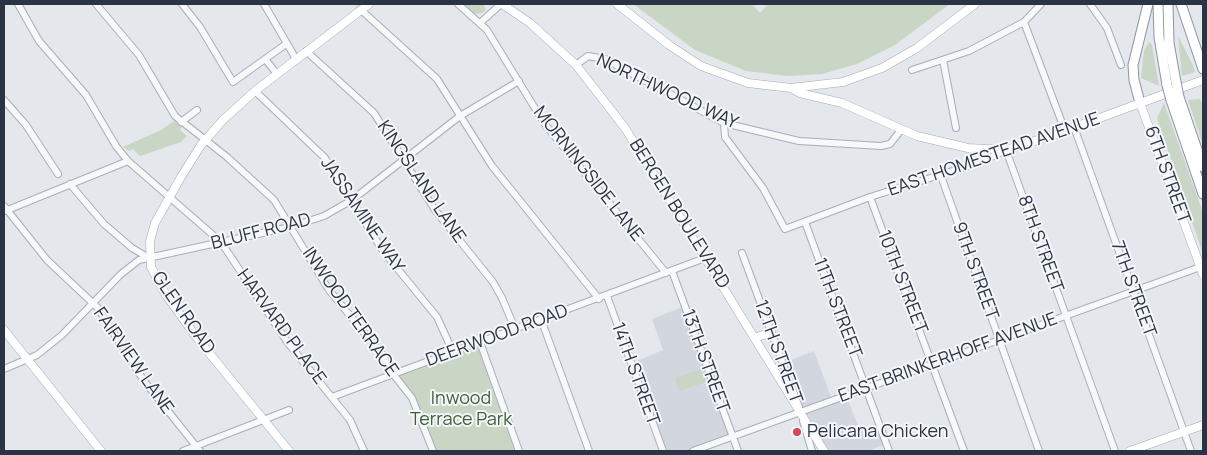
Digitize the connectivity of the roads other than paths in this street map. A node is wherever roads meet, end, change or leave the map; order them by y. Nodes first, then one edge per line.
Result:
1 (18, 4) edge
2 (96, 4) edge
3 (182, 4) edge
4 (264, 4) edge
5 (352, 4) edge
6 (369, 4) edge
7 (458, 4) edge
8 (502, 4) edge
9 (618, 4) edge
10 (975, 4) edge
11 (1041, 4) edge
12 (1090, 4) edge
13 (1148, 4) edge
14 (1158, 4) edge
15 (1168, 4) edge
16 (1181, 4) edge
17 (360, 10) junction
18 (1024, 22) junction
19 (480, 23) junction
20 (286, 44) junction
21 (306, 51) junction
22 (296, 59) junction
23 (265, 60) junction
24 (943, 60) junction
25 (576, 65) junction
26 (1121, 65) dead end
27 (1203, 69) edge
28 (912, 70) dead end
29 (277, 74) junction
30 (1203, 80) edge
31 (519, 81) junction
32 (1171, 84) junction
33 (791, 88) junction
34 (255, 90) junction
35 (1175, 99) junction
36 (4, 100) edge
37 (1140, 103) junction
38 (197, 110) dead end
39 (460, 116) junction
40 (181, 122) junction
41 (724, 122) junction
42 (956, 128) dead end
43 (1074, 128) junction
44 (901, 130) junction
45 (1064, 131) junction
46 (205, 140) junction
47 (1006, 150) junction
48 (404, 160) junction
49 (128, 161) junction
50 (1203, 167) edge
51 (58, 174) dead end
52 (941, 176) junction
53 (70, 184) junction
54 (1203, 194) edge
55 (170, 196) junction
56 (870, 197) junction
57 (352, 200) junction
58 (5, 209) edge
59 (805, 222) junction
60 (290, 227) junction
61 (221, 242) junction
62 (742, 253) dead end
63 (150, 258) junction
64 (705, 258) junction
65 (1202, 269) edge
66 (669, 272) junction
67 (1134, 291) junction
68 (607, 296) junction
69 (599, 299) junction
70 (93, 303) junction
71 (1066, 315) junction
72 (541, 319) junction
73 (515, 329) junction
74 (4, 330) edge
75 (771, 332) junction
76 (755, 338) junction
77 (1000, 339) junction
78 (480, 342) junction
79 (453, 352) junction
80 (28, 360) junction
81 (933, 364) junction
82 (4, 369) edge
83 (393, 374) junction
84 (867, 387) junction
85 (332, 397) junction
86 (290, 410) dead end
87 (800, 412) junction
88 (265, 421) junction
89 (1203, 425) edge
90 (1184, 432) junction
91 (733, 436) junction
92 (198, 448) edge
93 (101, 451) edge
94 (183, 451) edge
95 (289, 451) edge
96 (364, 451) edge
97 (433, 451) edge
98 (519, 451) edge
99 (589, 451) edge
100 (663, 451) edge
101 (693, 451) edge
102 (738, 451) edge
103 (812, 451) edge
104 (824, 451) edge
105 (889, 451) edge
106 (964, 451) edge
107 (1039, 451) edge
108 (1116, 451) edge
109 (1130, 451) edge
110 (1191, 451) edge

1 - 49 street, HARVARD PLACE
2 - 40 street, INWOOD TERRACE
3 - 23 street
4 - 20 street
5 - 17 main road
6 - 17 main road
7 - 19 street, MORNINGSIDE LANE
8 - 19 street
8 - 25 main road, BERGEN BOULEVARD
9 - 33 main road
10 - 33 main road
11 - 18 street
12 - 26 street
13 - 37 highway
14 - 32 highway
15 - 32 highway
16 - 27 highway
17 - 21 main road
17 - 39 street
18 - 24 street
18 - 45 street
19 - 31 street, MORNINGSIDE LANE
20 - 22 street
20 - 23 street
21 - 22 main road
21 - 48 street, KINGSLAND LANE
22 - 29 main road
23 - 29 street
24 - 28 street
24 - 42 street
25 - 41 street, NORTHWOOD WAY
25 - 64 main road, BERGEN BOULEVARD
29 - 34 main road
30 - 37 main road, EAST HOMESTEAD AVENUE
31 - 39 street, BLUFF ROAD
31 - 66 street, MORNINGSIDE LANE
32 - 35 highway, bridge
33 - 44 main road
34 - 46 main road
34 - 57 street, JASSAMINE WAY
35 - 50 highway
35 - 54 highway
36 - 51 street
37 - 43 main road, EAST HOMESTEAD AVENUE
37 - 65 main road, 6TH STREET
38 - 40 street
39 - 48 street, BLUFF ROAD
39 - 69 street
40 - 46 street, INWOOD TERRACE
41 - 44 street, NORTHWOOD WAY
41 - 59 street, EAST HOMESTEAD AVENUE
43 - 45 main road, EAST HOMESTEAD AVENUE
43 - 67 street, 7TH STREET
44 - 47 main road
45 - 47 main road, EAST HOMESTEAD AVENUE
46 - 55 main road
46 - 60 street, INWOOD TERRACE
47 - 52 street, EAST HOMESTEAD AVENUE
47 - 71 street, 8TH STREET
48 - 57 street, BLUFF ROAD
48 - 73 street, KINGSLAND LANE
49 - 53 street
49 - 55 street, HARVARD PLACE
52 - 56 street, EAST HOMESTEAD AVENUE
52 - 77 street, 9TH STREET
53 - 58 street
53 - 63 street, GLEN ROAD
55 - 61 street, HARVARD PLACE
55 - 63 main road
56 - 59 street, EAST HOMESTEAD AVENUE
56 - 81 street, 10TH STREET
57 - 60 street, BLUFF ROAD
57 - 79 street, JASSAMINE WAY
58 - 70 street, FAIRVIEW LANE
59 - 84 street, 11TH STREET
60 - 61 street, BLUFF ROAD
60 - 83 street, INWOOD TERRACE
61 - 63 street, BLUFF ROAD
61 - 85 street, HARVARD PLACE
62 - 75 street, 12TH STREET
63 - 70 street, BLUFF ROAD
63 - 88 main road, GLEN ROAD
64 - 66 street, DEERWOOD ROAD
64 - 76 main road, BERGEN BOULEVARD
65 - 67 street, EAST BRINKERHOFF AVENUE
66 - 68 street, DEERWOOD ROAD
66 - 91 street, 13TH STREET
67 - 71 street, EAST BRINKERHOFF AVENUE
67 - 90 street, 7TH STREET
68 - 69 street, DEERWOOD ROAD
68 - 100 street, 14TH STREET
69 - 72 street, DEERWOOD ROAD
70 - 80 street, BLUFF ROAD
70 - 92 street, FAIRVIEW LANE
71 - 77 street, EAST BRINKERHOFF AVENUE
71 - 108 street, 8TH STREET
72 - 73 street, DEERWOOD ROAD
72 - 99 street
73 - 78 street, DEERWOOD ROAD
74 - 80 main road
75 - 76 main road
75 - 87 street, 12TH STREET
76 - 87 main road, BERGEN BOULEVARD
77 - 81 street, EAST BRINKERHOFF AVENUE
77 - 107 street, 9TH STREET
78 - 79 street, DEERWOOD ROAD
78 - 98 street
79 - 83 street, DEERWOOD ROAD
80 - 82 street, BLUFF ROAD
80 - 93 main road
81 - 84 street, EAST BRINKERHOFF AVENUE
81 - 106 street, 10TH STREET
83 - 85 street, DEERWOOD ROAD
83 - 97 street, INWOOD TERRACE
84 - 87 street, EAST BRINKERHOFF AVENUE
84 - 105 street, 11TH STREET
85 - 96 street, HARVARD PLACE
86 - 88 street
87 - 91 street, EAST BRINKERHOFF AVENUE
87 - 103 street, 12TH STREET
87 - 104 main road, BERGEN BOULEVARD
88 - 92 street
88 - 95 main road, GLEN ROAD
89 - 90 main road
90 - 109 main road
90 - 110 street, 7TH STREET
91 - 101 street, EAST BRINKERHOFF AVENUE
91 - 102 street, 13TH STREET
92 - 94 street

